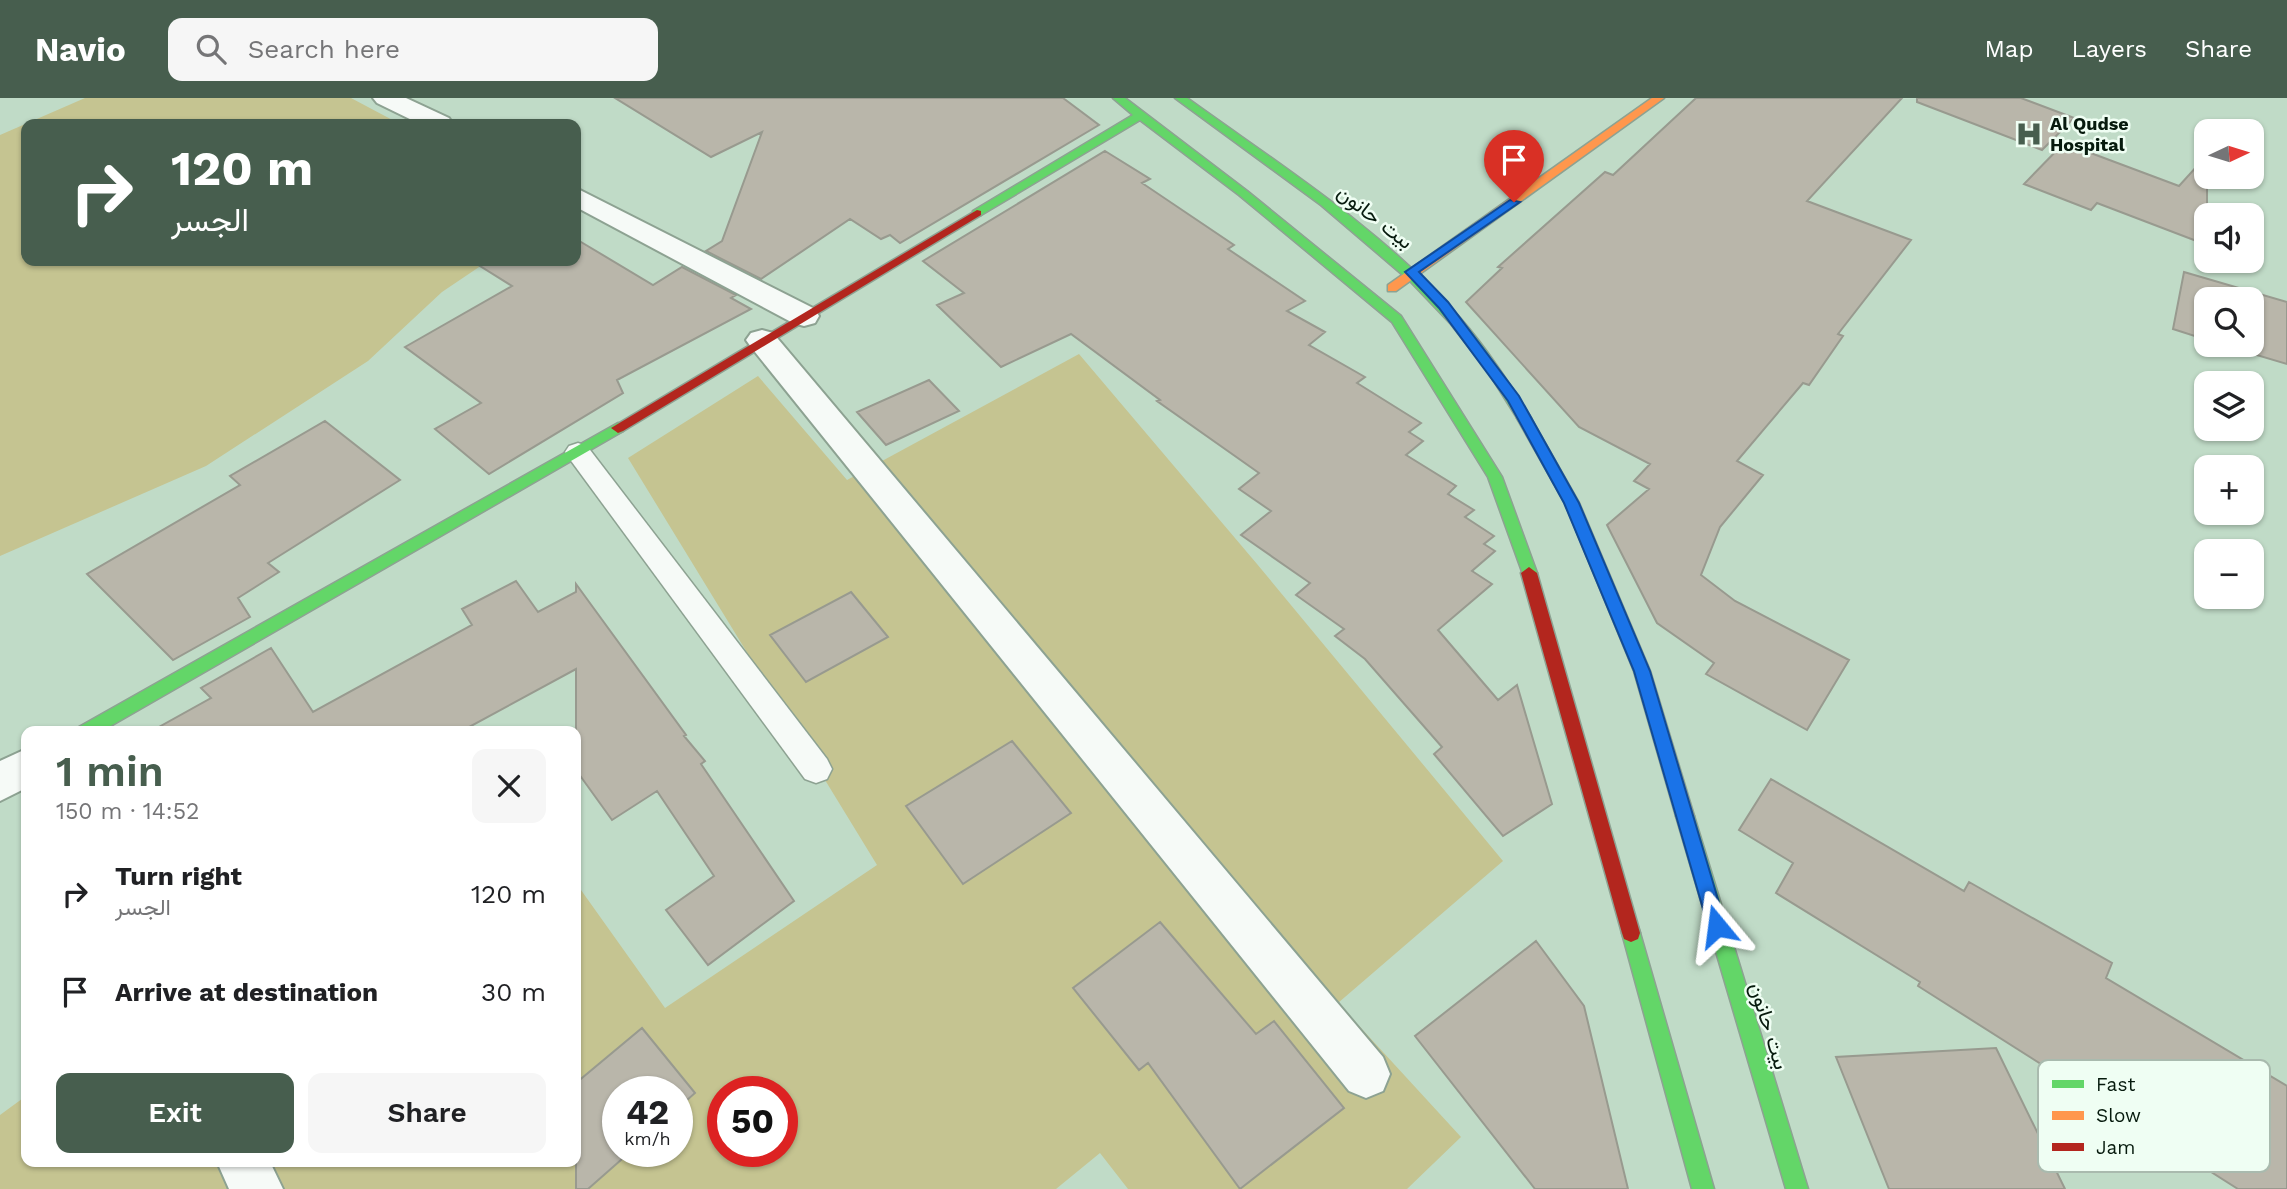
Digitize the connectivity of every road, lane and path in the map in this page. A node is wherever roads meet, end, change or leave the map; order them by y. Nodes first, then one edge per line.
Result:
1 (386, 98) edge
2 (1118, 98) edge
3 (1180, 98) edge
4 (1659, 98) edge
5 (1139, 117) junction
6 (430, 119) edge
7 (581, 199) edge
8 (1412, 272) junction
9 (1377, 301) junction
10 (804, 316) junction
11 (762, 340) junction
12 (578, 452) junction
13 (96, 726) edge
14 (816, 769) dead end
15 (1367, 1074) dead end
16 (245, 1167) edge
17 (257, 1189) edge
18 (1703, 1189) edge
19 (1797, 1189) edge

1 - 6 street
2 - 5 main road
3 - 8 main road, بيت حانون
4 - 8 main road
5 - 9 main road
5 - 10 main road
7 - 10 street
8 - 9 main road
8 - 19 main road, بيت حانون
9 - 18 main road
10 - 11 main road
11 - 12 main road
11 - 15 street
12 - 13 main road
12 - 14 lane
16 - 17 street

